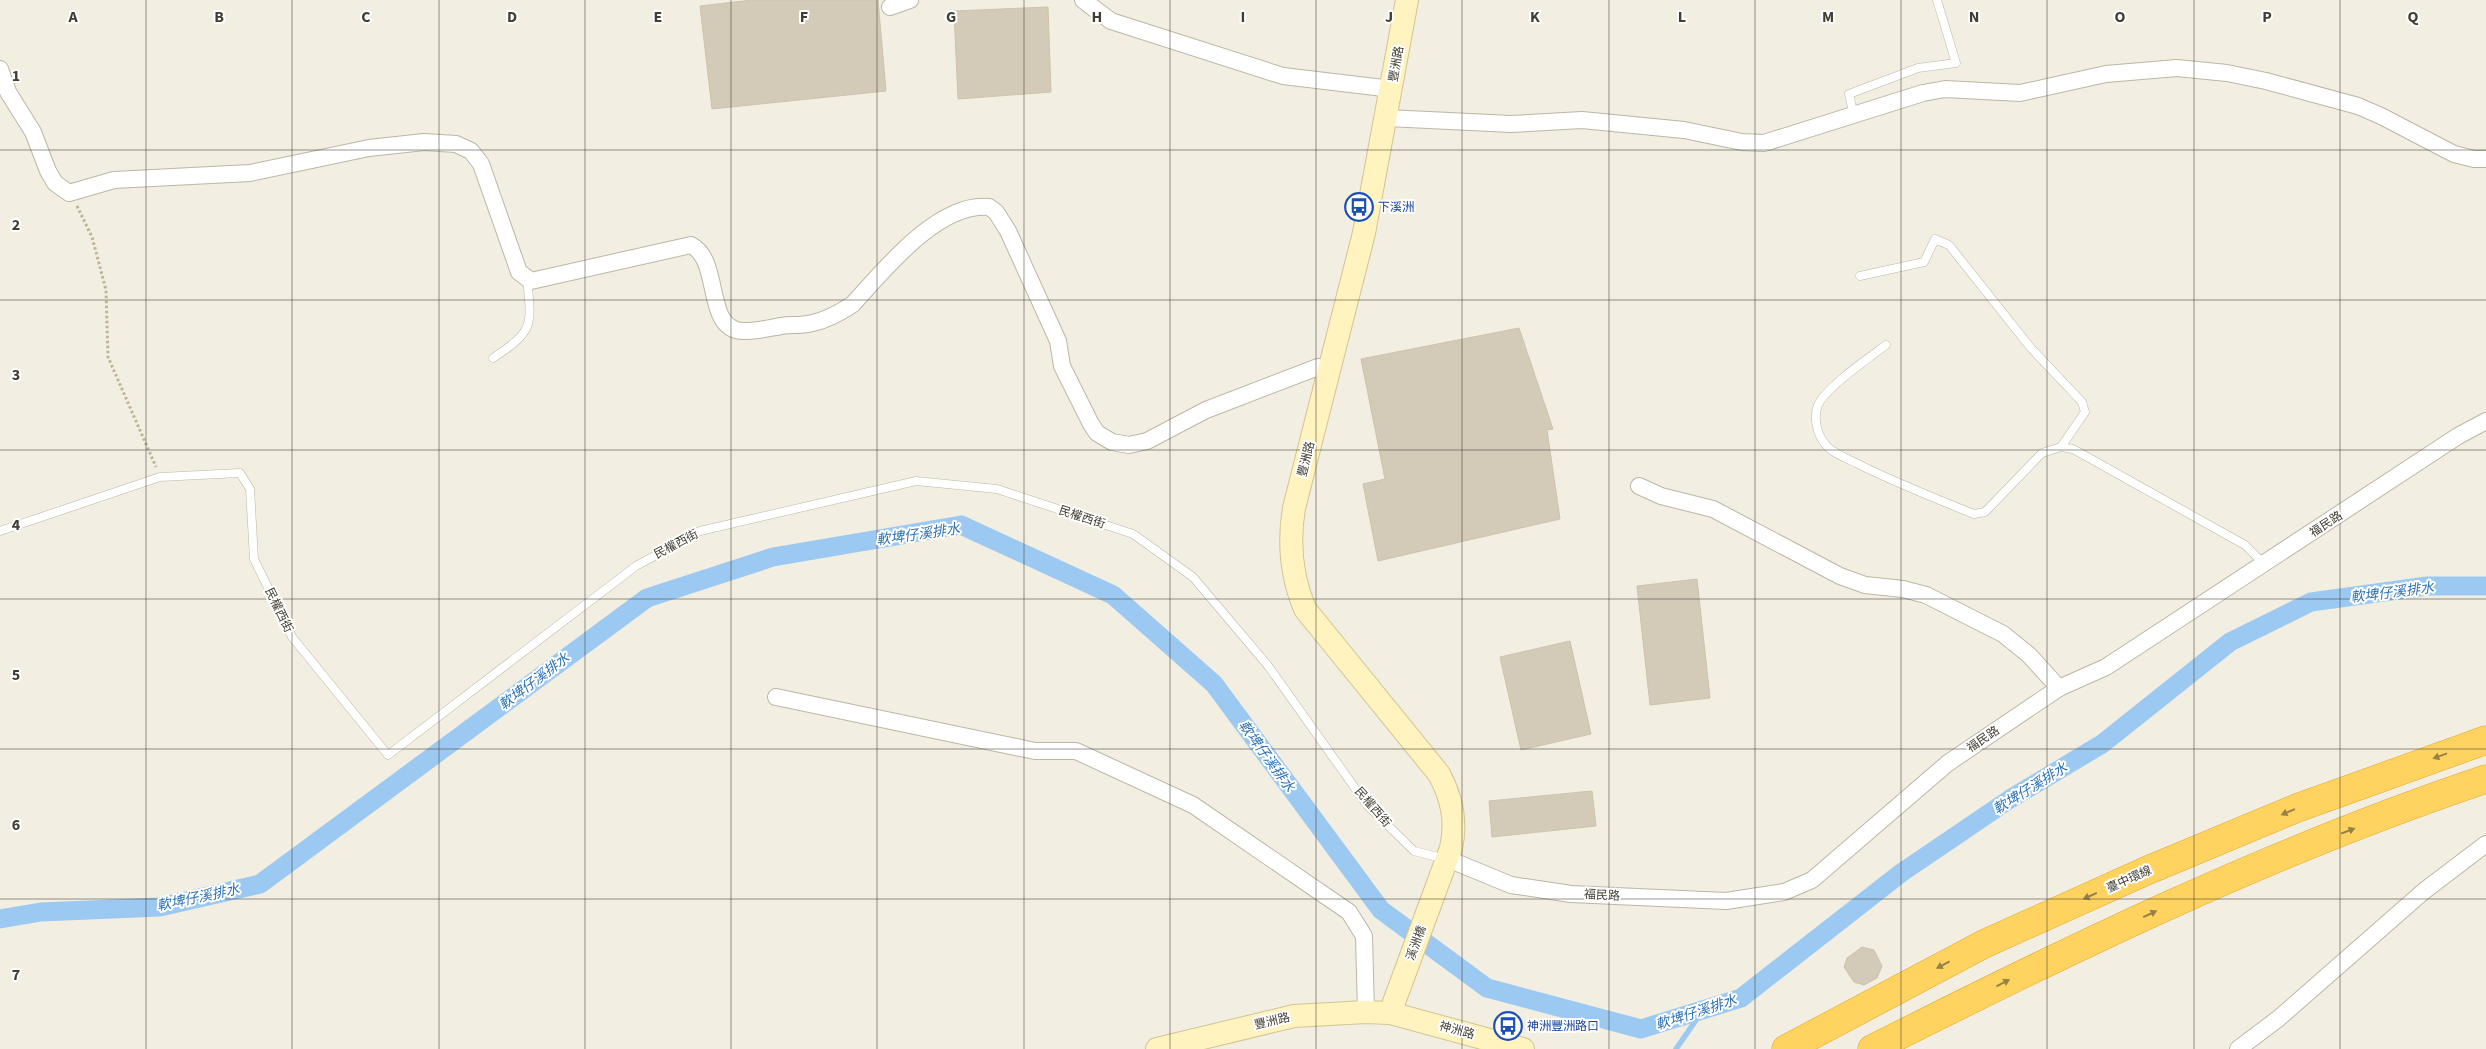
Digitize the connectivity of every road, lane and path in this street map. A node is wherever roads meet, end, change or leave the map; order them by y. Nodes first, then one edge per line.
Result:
1 (910, 0) edge
2 (1083, 0) edge
3 (1407, 0) edge
4 (1937, 0) edge
5 (890, 7) dead end
6 (0, 69) edge
7 (1392, 89) junction
8 (1854, 116) junction
9 (1387, 118) junction
10 (2486, 159) edge
11 (68, 194) junction
12 (1860, 276) dead end
13 (527, 279) junction
14 (1886, 345) dead end
15 (493, 358) dead end
16 (1329, 370) junction
17 (2486, 421) edge
18 (2061, 447) junction
19 (160, 477) junction
20 (1639, 486) dead end
21 (0, 531) edge
22 (2263, 563) junction
23 (2059, 688) junction
24 (776, 697) dead end
25 (2486, 740) edge
26 (2486, 779) edge
27 (2486, 844) edge
28 (1445, 866) junction
29 (1366, 1012) junction
30 (1390, 1013) junction
31 (1928, 1021) junction
32 (1157, 1049) edge
33 (1523, 1049) edge
34 (1786, 1049) edge
35 (1872, 1049) edge
36 (1884, 1049) edge
37 (2238, 1049) edge

1 - 5 street
2 - 7 street
3 - 7 street, 豐洲路
4 - 8 lane
6 - 11 street
7 - 9 street, 豐洲路
8 - 9 street
8 - 10 street
9 - 16 street, 豐洲路
11 - 13 street
11 - 19 path
12 - 18 lane
13 - 15 lane
13 - 16 street
14 - 18 lane
16 - 28 street, 豐洲路
17 - 22 street, 福民路
18 - 22 lane
19 - 21 lane, 民權西街
19 - 28 lane, 民權西街
20 - 23 street
22 - 23 street, 福民路
23 - 28 street, 福民路
24 - 29 street
25 -> 34 highway, 臺中環線
31 -> 26 highway
27 - 37 street
28 - 30 street, 溪洲橋
29 - 30 street, 豐洲路
29 - 32 street, 豐洲路
30 - 33 street, 神洲路
31 - 35 highway
31 - 36 highway

